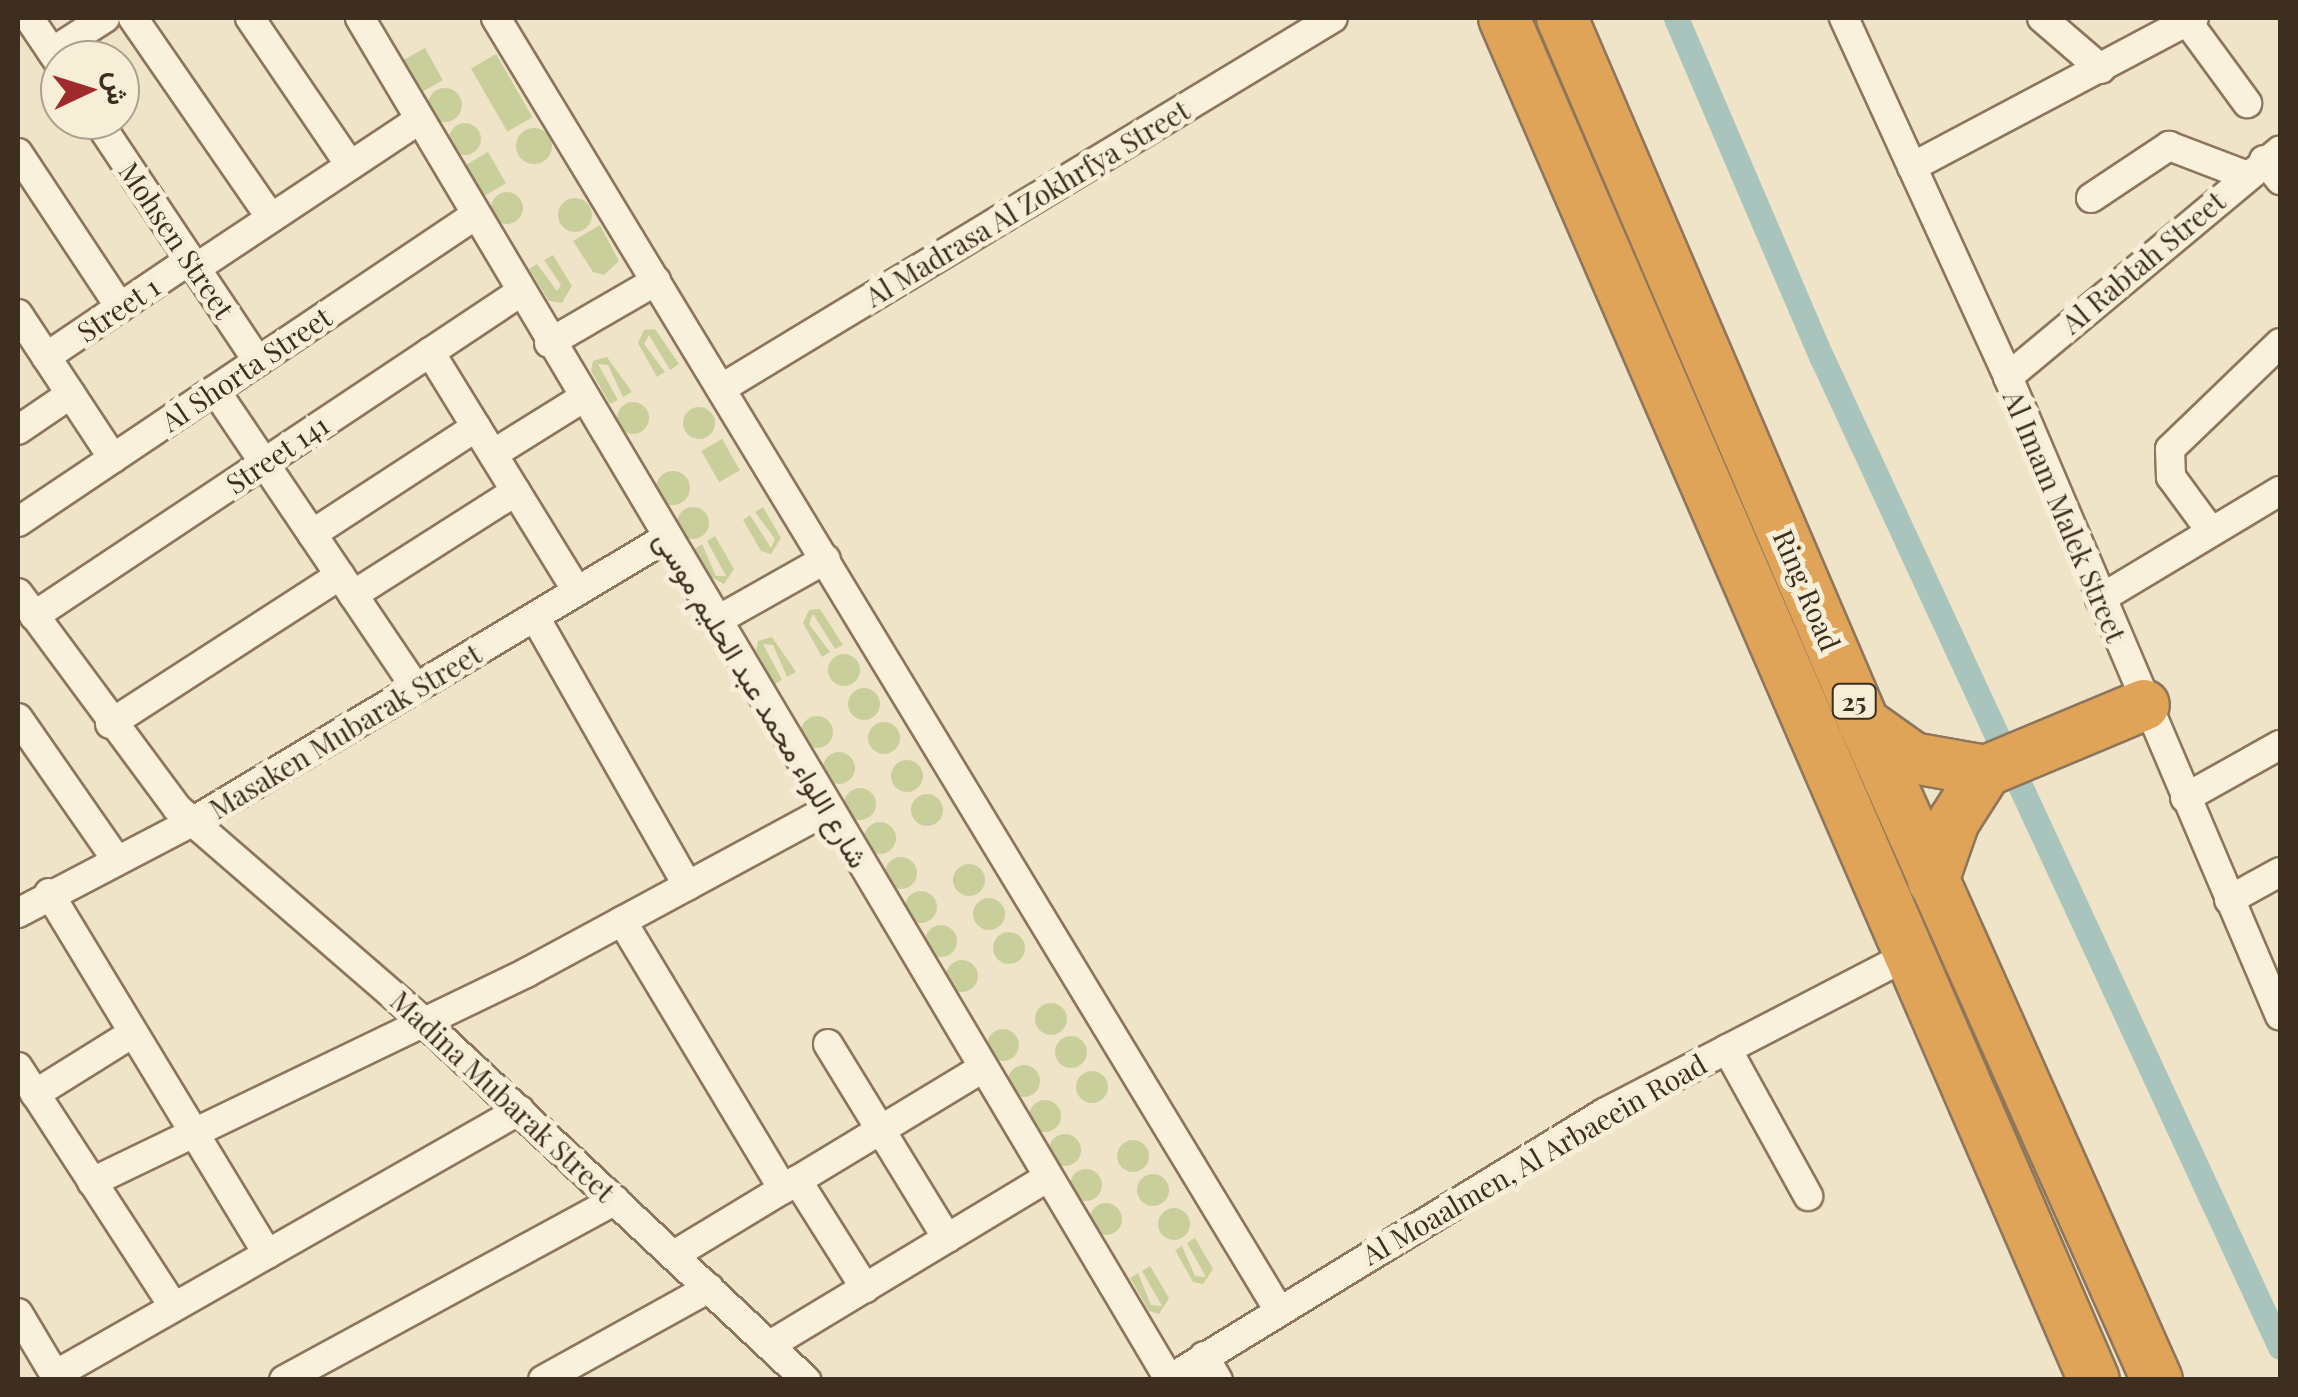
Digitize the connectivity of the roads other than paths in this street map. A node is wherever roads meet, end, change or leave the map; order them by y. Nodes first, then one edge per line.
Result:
1 (29, 18) edge
2 (105, 18) edge
3 (133, 18) edge
4 (250, 18) edge
5 (360, 18) edge
6 (496, 18) edge
7 (1333, 18) edge
8 (1504, 18) edge
9 (1562, 18) edge
10 (1844, 18) edge
11 (2042, 18) edge
12 (2182, 21) edge
13 (44, 40) edge
14 (78, 40) edge
15 (2101, 69) junction
16 (2248, 102) dead end
17 (416, 121) junction
18 (110, 140) edge
19 (18, 153) edge
20 (350, 165) junction
21 (2268, 166) edge
22 (1912, 167) junction
23 (2091, 198) dead end
24 (474, 216) junction
25 (270, 218) junction
26 (193, 264) junction
27 (656, 281) junction
28 (519, 293) junction
29 (120, 307) junction
30 (18, 314) edge
31 (549, 343) junction
32 (2280, 343) edge
33 (430, 352) junction
34 (46, 357) junction
35 (258, 361) junction
36 (2008, 377) junction
37 (722, 388) junction
38 (215, 390) junction
39 (71, 394) junction
40 (583, 398) junction
41 (476, 427) junction
42 (18, 430) edge
43 (493, 454) junction
44 (113, 458) junction
45 (264, 462) junction
46 (516, 491) junction
47 (2280, 491) edge
48 (18, 522) edge
49 (2210, 530) junction
50 (312, 534) junction
51 (666, 538) junction
52 (826, 559) junction
53 (347, 585) junction
54 (577, 591) junction
55 (18, 593) edge
56 (2100, 598) junction
57 (34, 616) junction
58 (535, 616) junction
59 (716, 622) junction
60 (416, 688) junction
61 (2144, 704) junction
62 (18, 718) edge
63 (110, 724) junction
64 (1864, 724) junction
65 (2280, 745) edge
66 (1986, 771) junction
67 (2185, 798) junction
68 (828, 810) junction
69 (192, 822) junction
70 (116, 859) junction
71 (2280, 872) edge
72 (1934, 881) junction
73 (688, 886) junction
74 (49, 893) junction
75 (2230, 900) junction
76 (18, 913) edge
77 (622, 921) junction
78 (1909, 955) junction
79 (2280, 1016) edge
80 (424, 1022) junction
81 (134, 1034) junction
82 (828, 1044) dead end
83 (1726, 1049) junction
84 (18, 1067) edge
85 (983, 1068) junction
86 (36, 1094) junction
87 (520, 1110) junction
88 (880, 1130) junction
89 (193, 1132) junction
90 (1048, 1177) junction
91 (92, 1182) junction
92 (790, 1184) junction
93 (1808, 1196) dead end
94 (615, 1200) junction
95 (947, 1238) junction
96 (268, 1254) junction
97 (674, 1255) junction
98 (709, 1288) junction
99 (865, 1288) junction
100 (1277, 1307) junction
101 (174, 1308) junction
102 (18, 1313) edge
103 (770, 1346) junction
104 (1211, 1368) edge
105 (56, 1377) edge
106 (804, 1379) edge
107 (1168, 1379) edge
108 (284, 1380) edge
109 (542, 1380) edge
110 (2094, 1380) edge
111 (2157, 1380) edge

1 - 13 street
2 - 14 street
3 - 25 street
4 - 20 street
5 - 17 street, شارع اللواء محمد عبد الحليم موسى
6 - 27 street
7 - 37 street, Al Madrasa Al Zokhrfya Street
8 - 78 highway, Ring Road / 25
9 - 64 highway, Ring Road / 25
10 - 22 street, Al Imam Malek Street
11 - 15 street
12 - 15 street
12 - 16 street
15 - 22 street
17 - 20 street, Street 1
17 - 24 street, شارع اللواء محمد عبد الحليم موسى
18 - 26 street, Mohsen Street
19 - 29 street
20 - 25 street, Street 1
21 - 23 street
21 - 36 street, Al Rabtah Street
22 - 36 street, Al Imam Malek Street
24 - 28 street, شارع اللواء محمد عبد الحليم موسى
24 - 35 street, Al Shorta Street
25 - 26 street, Street 1
26 - 29 street, Street 1
26 - 35 street, Mohsen Street
27 - 31 street
27 - 37 street
28 - 31 street, شارع اللواء محمد عبد الحليم موسى
28 - 33 street, Street 141
29 - 34 street, Street 1
30 - 34 street
31 - 40 street, شارع اللواء محمد عبد الحليم موسى
32 - 49 street
33 - 41 street
33 - 45 street, Street 141
34 - 39 street
35 - 38 street, Al Shorta Street
36 - 56 street, Al Imam Malek Street
37 - 52 street
38 - 44 street, Al Shorta Street
38 - 45 street
39 - 42 street
39 - 44 street
40 - 43 street
40 - 51 street, شارع اللواء محمد عبد الحليم موسى
41 - 43 street
41 - 50 street
43 - 46 street
44 - 48 street, Al Shorta Street
45 - 50 street
45 - 57 street, Street 141
46 - 53 street
46 - 54 street
47 - 49 street
49 - 56 street
50 - 53 street
51 - 54 street, Masaken Mubarak Street
51 - 59 street, شارع اللواء محمد عبد الحليم موسى
52 - 59 street
52 - 100 street
53 - 60 street
53 - 63 street
54 - 58 street, Masaken Mubarak Street
55 - 57 street, Madina Mubarak Street
56 - 61 street, Al Imam Malek Street
57 - 63 street, Madina Mubarak Street
58 - 60 street, Masaken Mubarak Street
58 - 73 street
59 - 68 street, شارع اللواء محمد عبد الحليم موسى
60 - 69 street, Masaken Mubarak Street
61 - 66 highway
61 - 67 street, Al Imam Malek Street
62 - 70 street
63 - 69 street, Madina Mubarak Street
64 - 66 highway
64 - 72 highway, Ring Road / 25
65 - 67 street
66 - 72 highway
67 - 75 street, Al Imam Malek Street
68 - 73 street
68 - 85 street, شارع اللواء محمد عبد الحليم موسى
69 - 70 street, Masaken Mubarak Street
69 - 80 street, Madina Mubarak Street
70 - 74 street, Masaken Mubarak Street
71 - 75 street
72 - 111 highway, Ring Road / 25
73 - 77 street
74 - 76 street, Masaken Mubarak Street
74 - 81 street
75 - 79 street, Al Imam Malek Street
77 - 80 street
77 - 92 street
78 - 83 street, Al Moaalmen, Al Arbaeein Road
78 - 110 highway, Ring Road / 25
80 - 87 street, Madina Mubarak Street
80 - 89 street
81 - 86 street
81 - 89 street
82 - 88 street
83 - 93 street
83 - 100 street, Al Moaalmen, Al Arbaeein Road
84 - 86 street
85 - 88 street
85 - 90 street, شارع اللواء محمد عبد الحليم موسى
86 - 91 street
87 - 94 street, Madina Mubarak Street
87 - 96 street
88 - 92 street
88 - 95 street
89 - 91 street
89 - 96 street
90 - 95 street
90 - 107 street, شارع اللواء محمد عبد الحليم موسى
91 - 101 street
92 - 97 street
92 - 99 street
94 - 97 street, Madina Mubarak Street
94 - 108 street
95 - 99 street
96 - 101 street
97 - 98 street, Madina Mubarak Street
98 - 103 street, Madina Mubarak Street
98 - 109 street
99 - 103 street
100 - 104 street, Al Moaalmen, Al Arbaeein Road
101 - 105 street
102 - 105 street
103 - 106 street, Madina Mubarak Street
104 - 107 street, Al Moaalmen, Al Arbaeein Road

